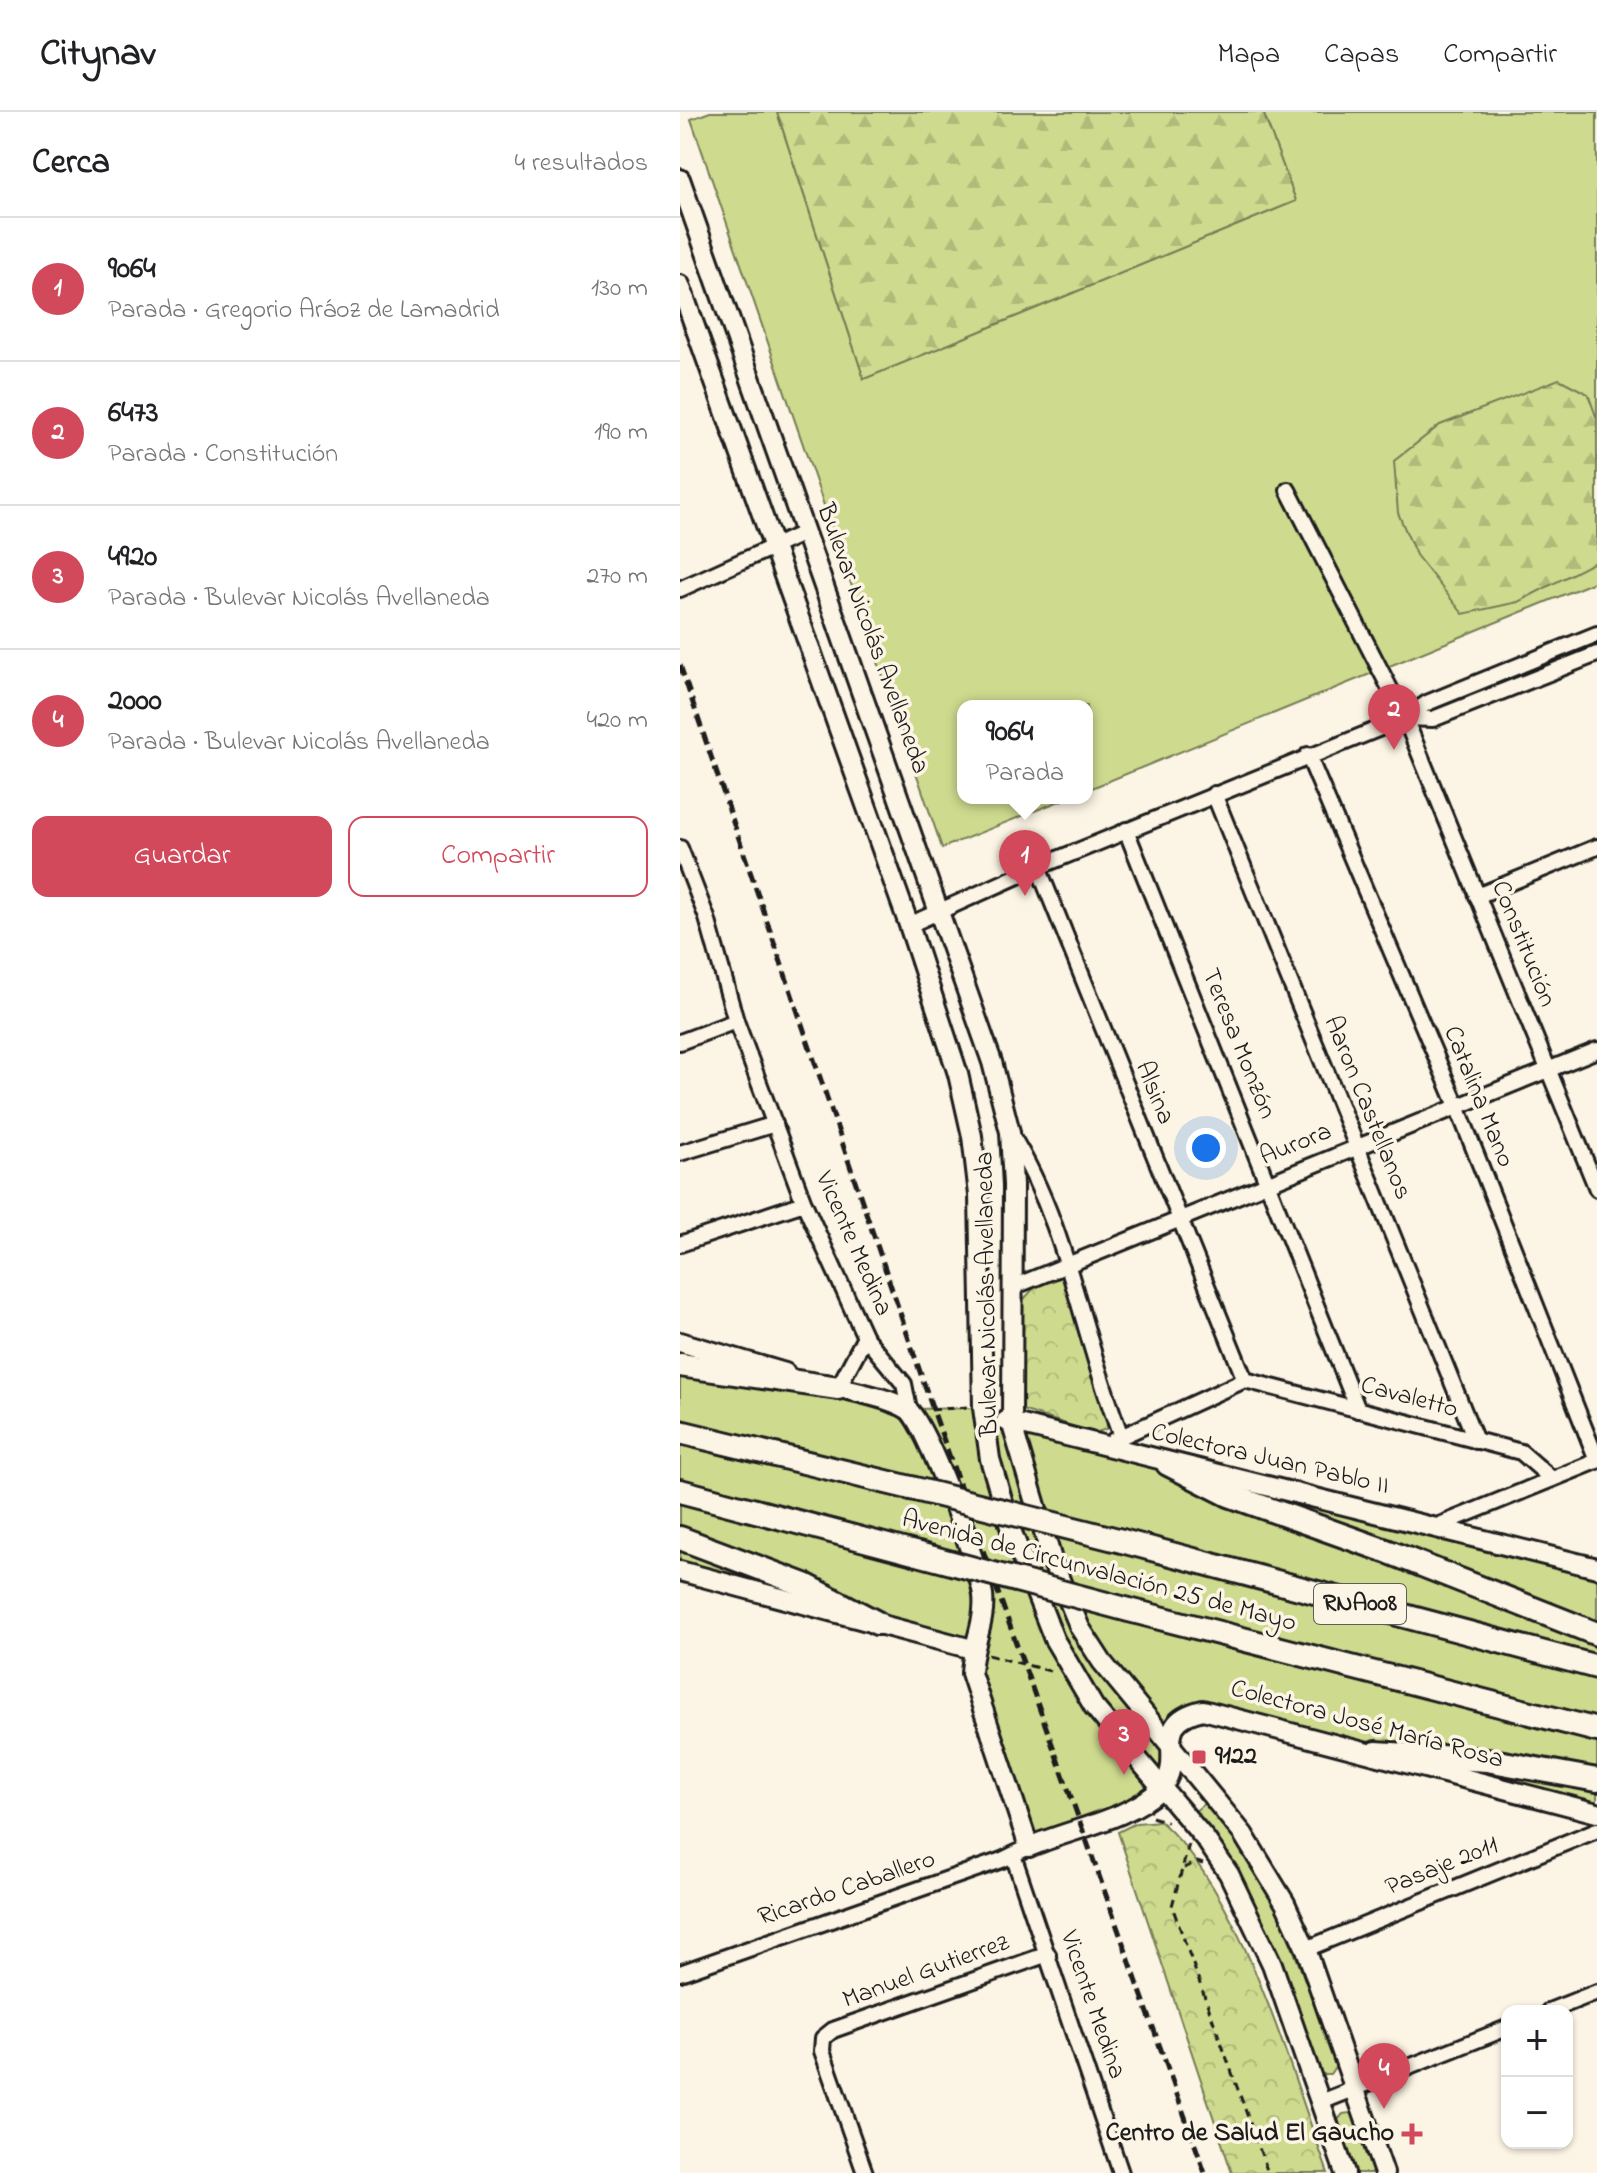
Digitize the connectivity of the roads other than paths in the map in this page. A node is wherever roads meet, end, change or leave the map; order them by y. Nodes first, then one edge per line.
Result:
1 (680, 179) edge
2 (680, 285) edge
3 (1288, 490) dead end
4 (806, 532) junction
5 (773, 545) junction
6 (680, 589) edge
7 (1597, 634) edge
8 (1597, 654) edge
9 (1405, 718) junction
10 (1308, 755) junction
11 (1214, 794) junction
12 (1126, 830) junction
13 (1597, 847) edge
14 (680, 848) edge
15 (1038, 867) junction
16 (1477, 896) junction
17 (941, 912) junction
18 (909, 925) junction
19 (736, 1021) junction
20 (680, 1042) edge
21 (1597, 1050) edge
22 (1548, 1070) junction
23 (1457, 1106) junction
24 (775, 1124) junction
25 (1010, 1132) junction
26 (1357, 1146) junction
27 (680, 1153) edge
28 (1267, 1182) junction
29 (1597, 1189) edge
30 (804, 1203) junction
31 (1179, 1218) junction
32 (680, 1244) edge
33 (1067, 1267) junction
34 (1013, 1287) junction
35 (865, 1337) junction
36 (680, 1342) edge
37 (680, 1365) edge
38 (1245, 1380) junction
39 (838, 1388) junction
40 (983, 1408) junction
41 (909, 1409) junction
42 (1358, 1410) junction
43 (1012, 1425) junction
44 (680, 1432) edge
45 (1121, 1436) junction
46 (1476, 1441) junction
47 (1100, 1446) junction
48 (1597, 1460) edge
49 (1168, 1464) junction
50 (1552, 1479) junction
51 (680, 1491) edge
52 (1437, 1526) junction
53 (680, 1538) edge
54 (1597, 1568) edge
55 (680, 1571) edge
56 (877, 1623) junction
57 (1597, 1634) edge
58 (972, 1649) junction
59 (1597, 1667) edge
60 (1597, 1730) edge
61 (1170, 1747) junction
62 (1376, 1753) junction
63 (1597, 1780) edge
64 (1161, 1788) junction
65 (1597, 1813) edge
66 (1597, 1830) edge
67 (1021, 1851) junction
68 (1306, 1949) junction
69 (1048, 1954) junction
70 (680, 1973) edge
71 (1597, 1992) edge
72 (1564, 2005) edge
73 (1501, 2030) edge
74 (1354, 2089) junction
75 (1321, 2102) junction
76 (865, 2173) edge
77 (1121, 2173) edge
78 (1345, 2173) edge
79 (1384, 2173) edge

1 - 4 main road, Bulevar Nicolás Avellaneda
2 - 5 main road, Bulevar Nicolás Avellaneda
3 - 9 street, Constitución
4 - 5 street
4 - 17 main road, Bulevar Nicolás Avellaneda
5 - 6 street
5 - 18 main road, Bulevar Nicolás Avellaneda
7 - 9 street
8 - 9 street
9 - 10 street
9 - 16 street, Constitución
10 - 11 street
10 - 23 street, Catalina Mano
11 - 12 street
11 - 26 street, Aaron Castellanos
12 - 15 street
12 - 28 street, Teresa Monzón
13 - 16 street
14 - 19 street, Vicente Medina
15 - 17 street
15 - 31 street, Alsina
16 - 22 street, Constitución
17 - 18 street
17 - 25 main road, Bulevar Nicolás Avellaneda
18 - 40 main road, Bulevar Nicolás Avellaneda
19 - 20 street
19 - 24 street, Vicente Medina
21 - 22 street, Aurora
22 - 23 street, Aurora
22 - 29 street, Constitución
23 - 26 street, Aurora
23 - 48 street, Catalina Mano
24 - 27 street
24 - 30 street, Vicente Medina
25 - 33 street
25 - 34 main road, Bulevar Nicolás Avellaneda
26 - 28 street, Aurora
26 - 46 street, Aaron Castellanos
28 - 31 street, Aurora
28 - 42 street, Teresa Monzón
30 - 32 street
30 - 35 street, Vicente Medina
31 - 33 street, Aurora
31 - 38 street, Alsina
33 - 34 street, Aurora
33 - 45 street
34 - 43 main road, Bulevar Nicolás Avellaneda
35 - 39 street
35 - 41 street, Vicente Medina
36 - 39 main road
37 - 39 highway
38 - 42 street, Cavaletto
38 - 45 street
39 - 41 main road
40 - 43 main road, Colectora Juan Pablo II
40 - 64 main road, Bulevar Nicolás Avellaneda
41 - 58 main road, Vicente Medina
42 - 46 street, Cavaletto
43 - 47 main road, Colectora Juan Pablo II
43 - 61 main road, Bulevar Nicolás Avellaneda
44 - 59 highway, Avenida de Circunvalación 25 de Mayo / RNA008, bridge
45 - 47 street
46 - 50 street, Cavaletto
47 - 49 main road, Colectora Juan Pablo II
48 - 50 street
49 - 52 main road, Colectora Juan Pablo II
49 - 57 highway
50 - 52 street
51 - 60 highway, Avenida de Circunvalación 25 de Mayo / RNA008, bridge
52 - 54 main road, Colectora Juan Pablo II
53 - 56 highway
55 - 56 main road
56 - 58 main road
58 - 67 main road
61 - 62 main road, Colectora José María Rosa
61 - 64 main road, Colectora José María Rosa
61 - 68 main road, Bulevar Nicolás Avellaneda
62 - 63 highway
62 - 65 main road, Colectora José María Rosa
64 - 67 main road
64 - 75 main road, Bulevar Nicolás Avellaneda
66 - 68 street, Pasaje 2011
67 - 69 street, Vicente Medina
67 - 70 street, Ricardo Caballero
68 - 74 main road, Bulevar Nicolás Avellaneda
69 - 76 street, Manuel Gutierrez
69 - 77 street, Vicente Medina
71 - 72 street
73 - 74 street
74 - 75 street
74 - 79 main road, Bulevar Nicolás Avellaneda
75 - 78 main road, Bulevar Nicolás Avellaneda

